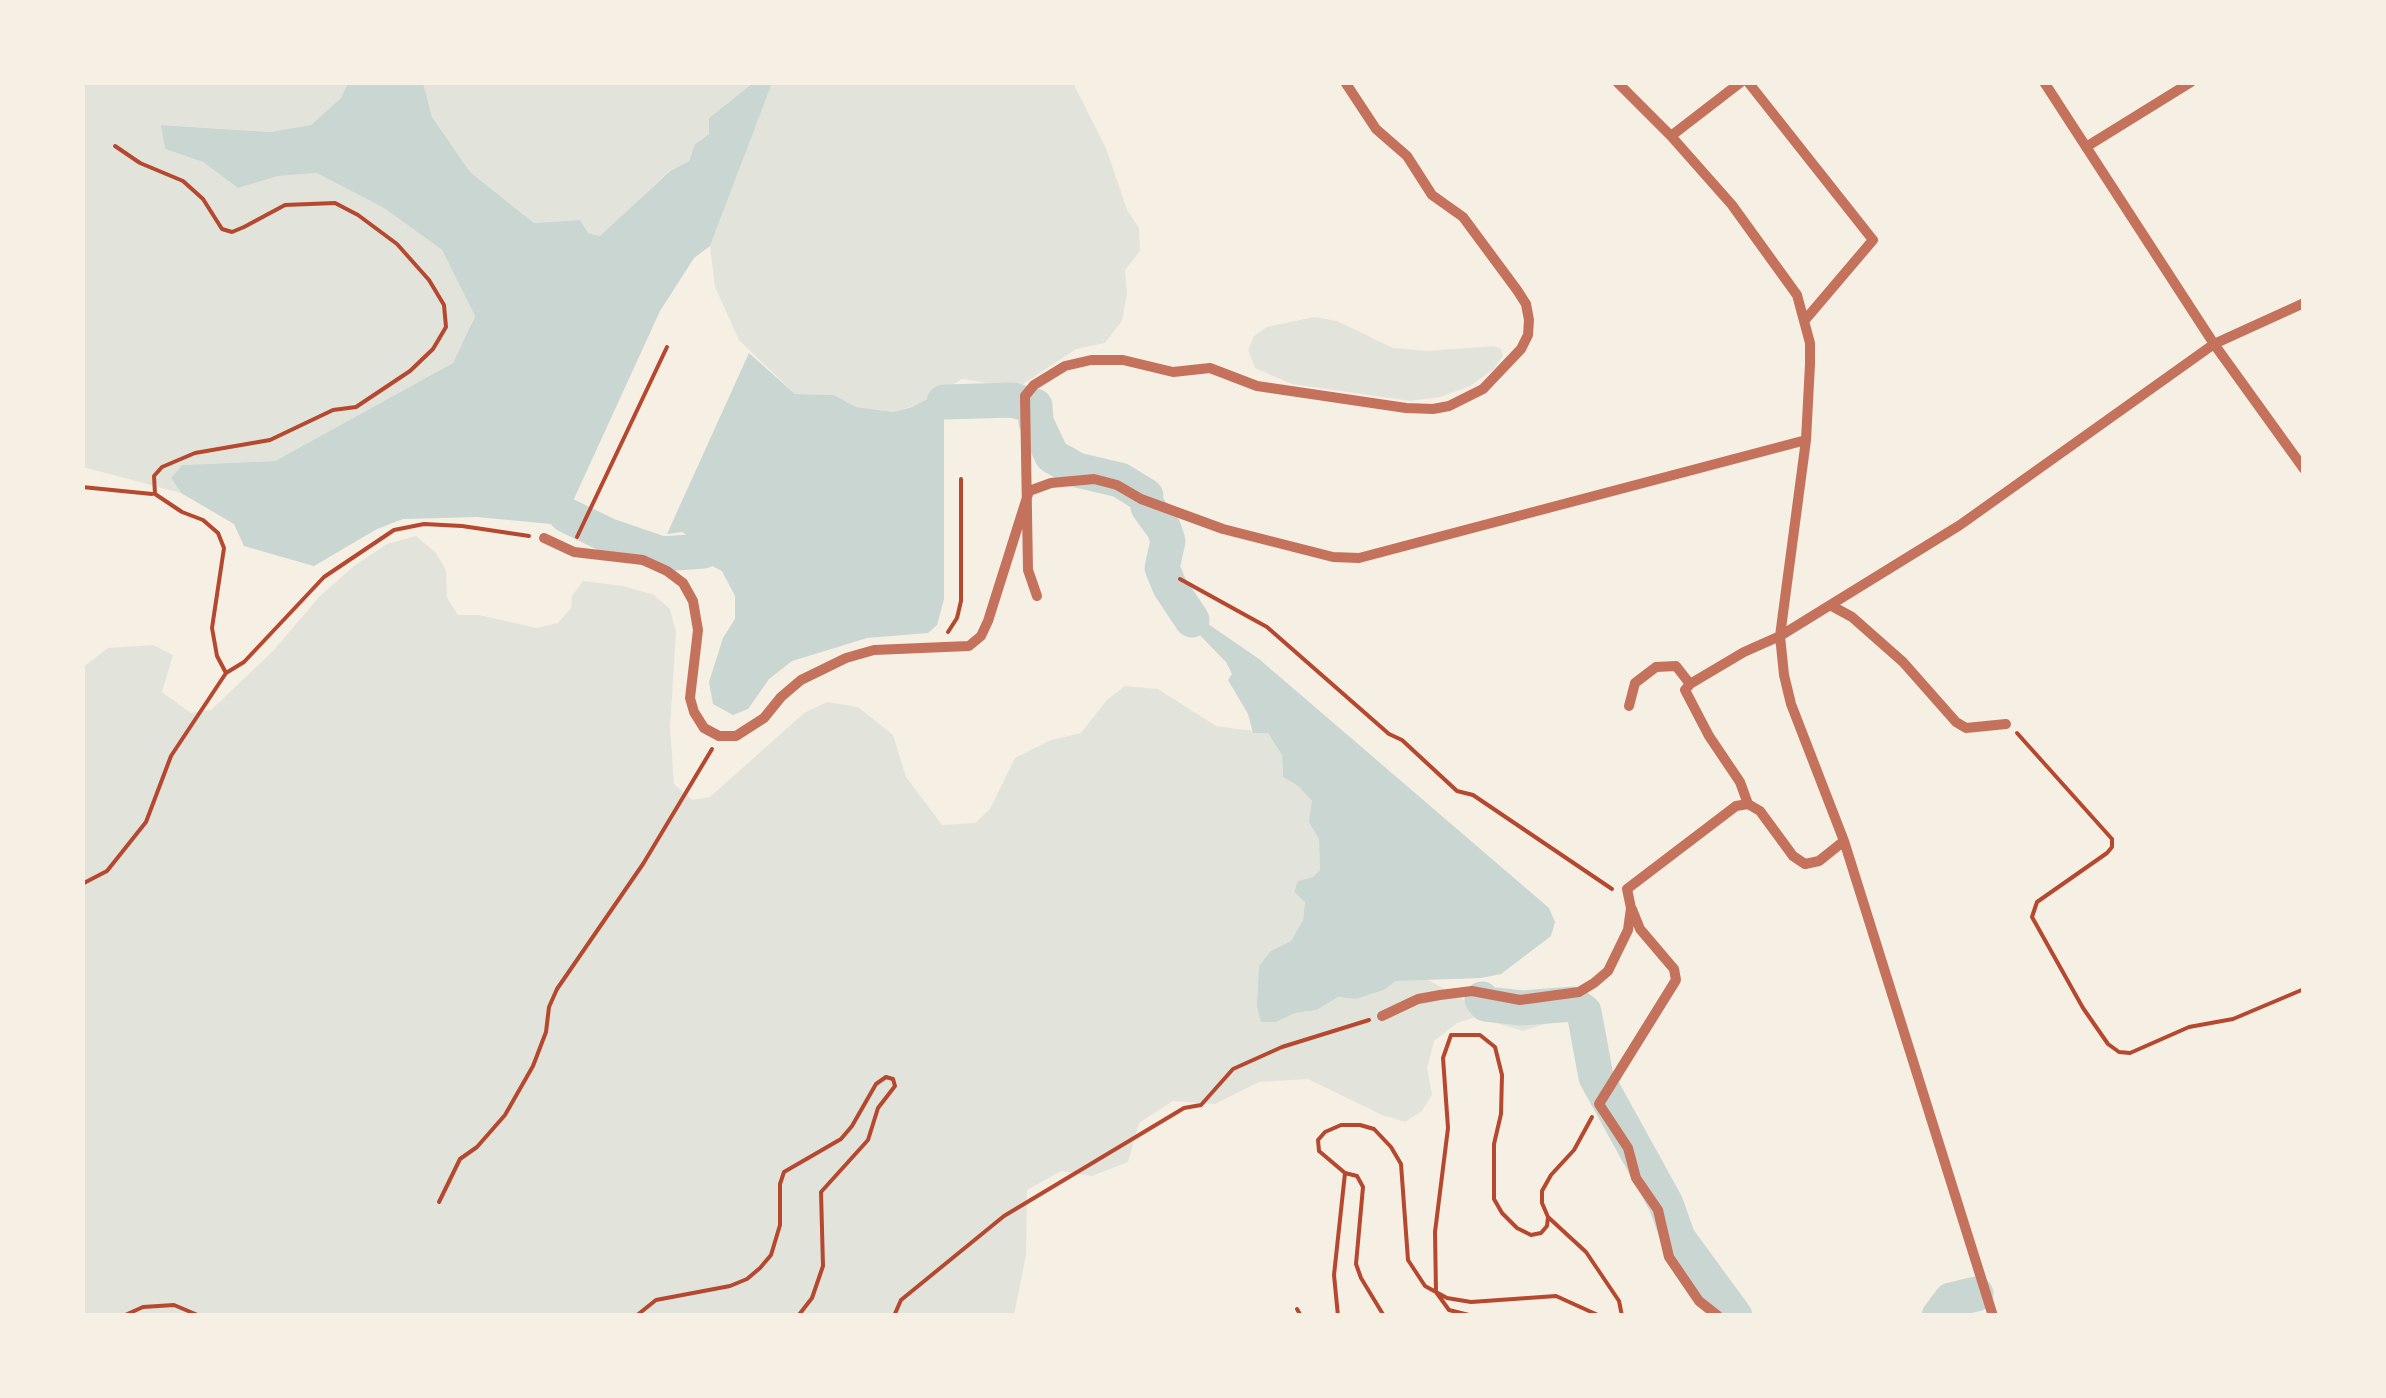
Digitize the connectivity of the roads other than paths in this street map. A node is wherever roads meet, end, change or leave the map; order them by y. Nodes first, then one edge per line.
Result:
1 (1346, 82) edge
2 (1618, 82) edge
3 (1744, 82) edge
4 (2044, 82) edge
5 (2191, 82) edge
6 (1671, 136) junction
7 (2086, 148) junction
8 (2304, 303) edge
9 (1804, 320) junction
10 (2214, 344) junction
11 (1806, 440) junction
12 (2304, 470) edge
13 (1029, 492) junction
14 (544, 538) road end
15 (1036, 596) dead end
16 (1830, 605) junction
17 (1780, 636) junction
18 (1690, 684) junction
19 (1629, 706) dead end
20 (2006, 724) road end
21 (1748, 804) junction
22 (1844, 841) junction
23 (1631, 908) junction
24 (1382, 1016) road end
25 (1718, 1316) edge
26 (1993, 1316) edge

1 - 13 street
2 - 6 street
3 - 6 street
3 - 9 street
4 - 7 street
5 - 7 street
6 - 9 street
7 - 10 street
8 - 10 street
9 - 11 street
10 - 12 street
10 - 16 street
11 - 13 street
11 - 17 street
13 - 14 street
13 - 15 street
16 - 17 street
16 - 20 street
17 - 18 street
17 - 22 street
18 - 19 street
18 - 21 street
21 - 22 street
21 - 23 street
22 - 26 street
23 - 24 street
23 - 25 street

